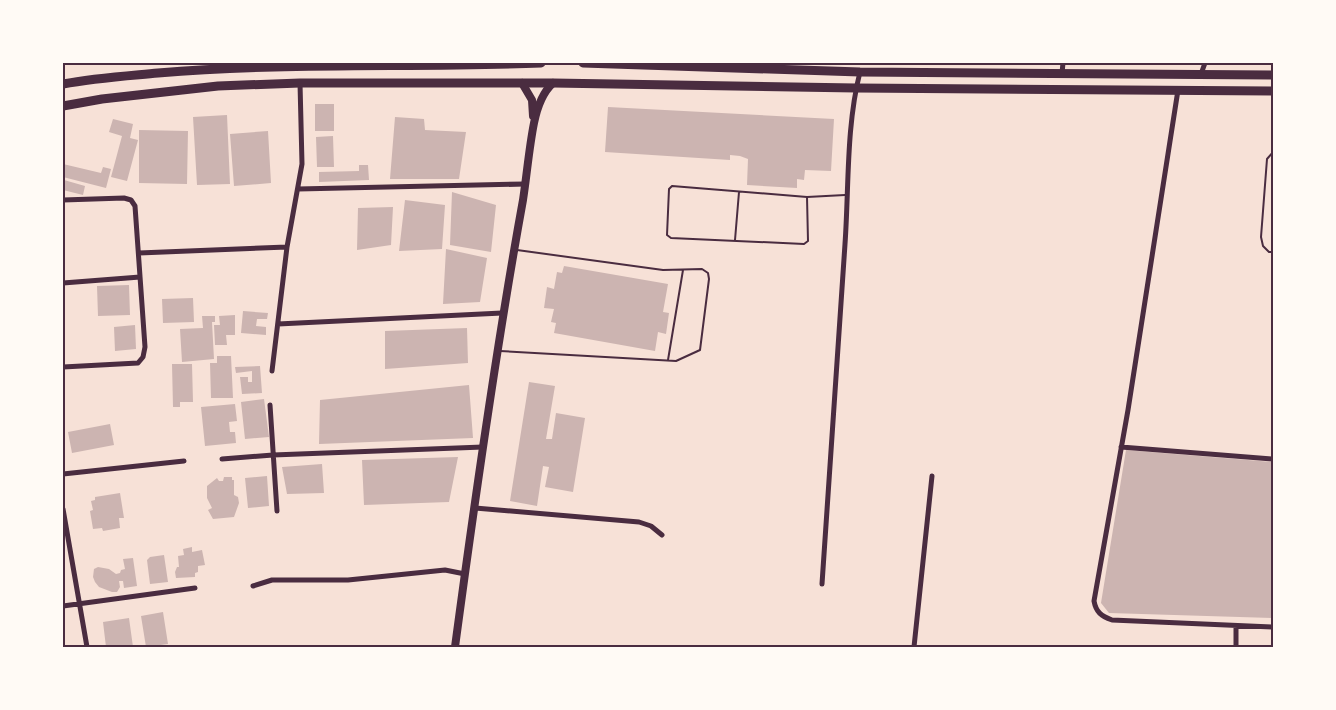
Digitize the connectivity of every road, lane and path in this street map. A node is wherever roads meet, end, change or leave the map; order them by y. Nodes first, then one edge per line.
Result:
1 (541, 63) edge
2 (583, 63) edge
3 (1205, 63) edge
4 (360, 64) edge
5 (499, 64) edge
6 (798, 66) edge
7 (901, 68) edge
8 (1063, 68) edge
9 (860, 72) junction
10 (1201, 74) junction
11 (1273, 75) edge
12 (300, 83) junction
13 (522, 83) junction
14 (553, 83) junction
15 (63, 84) edge
16 (856, 88) junction
17 (1178, 90) junction
18 (1273, 91) edge
19 (63, 106) edge
20 (534, 122) junction
21 (1273, 152) edge
22 (525, 184) junction
23 (298, 189) junction
24 (739, 192) junction
25 (848, 194) junction
26 (807, 197) junction
27 (63, 201) edge
28 (735, 241) junction
29 (287, 247) junction
30 (514, 250) junction
31 (1273, 252) edge
32 (139, 253) junction
33 (683, 270) junction
34 (140, 277) junction
35 (63, 283) edge
36 (502, 313) junction
37 (278, 324) junction
38 (497, 351) junction
39 (668, 360) junction
40 (63, 367) edge
41 (272, 370) dead end
42 (270, 405) dead end
43 (483, 447) junction
44 (1121, 447) junction
45 (273, 454) junction
46 (222, 459) dead end
47 (1273, 459) edge
48 (184, 460) dead end
49 (63, 474) edge
50 (932, 476) dead end
51 (474, 508) junction
52 (63, 509) edge
53 (277, 511) dead end
54 (662, 535) dead end
55 (465, 574) junction
56 (822, 584) dead end
57 (253, 585) dead end
58 (195, 588) dead end
59 (80, 604) junction
60 (63, 606) edge
61 (1236, 627) junction
62 (1273, 627) edge
63 (87, 647) edge
64 (455, 647) edge
65 (914, 647) edge
66 (1236, 647) edge

1 - 5 highway
2 - 6 highway
3 - 10 street
4 - 5 highway
4 - 15 highway
6 - 9 highway
7 - 8 highway
7 - 9 highway
8 - 10 highway
9 - 16 street
10 - 11 highway
12 - 13 highway
12 - 19 highway
12 - 23 street
13 - 14 highway
13 - 20 main road
14 - 16 highway
14 - 20 main road
16 - 17 highway
16 - 25 street
17 - 18 highway
17 - 44 street
20 - 22 main road
21 - 31 lane
22 - 23 street
22 - 30 main road
23 - 29 street
24 - 26 lane
24 - 28 lane
24 - 28 lane
25 - 26 lane
25 - 56 street
26 - 28 lane
27 - 32 street
29 - 32 street
29 - 37 street
30 - 33 lane
30 - 36 main road
32 - 34 street
33 - 39 lane
33 - 39 lane
34 - 35 street
34 - 40 street
36 - 37 street
36 - 38 main road
37 - 41 street
38 - 39 lane
38 - 43 main road
42 - 45 street
43 - 45 street
43 - 51 main road
44 - 47 street
44 - 61 street
45 - 46 street
45 - 53 street
48 - 49 street
50 - 65 street
51 - 54 street
51 - 55 main road
52 - 59 street
55 - 57 street
55 - 64 main road
58 - 59 street
59 - 60 street
59 - 63 street
61 - 62 street
61 - 66 street

